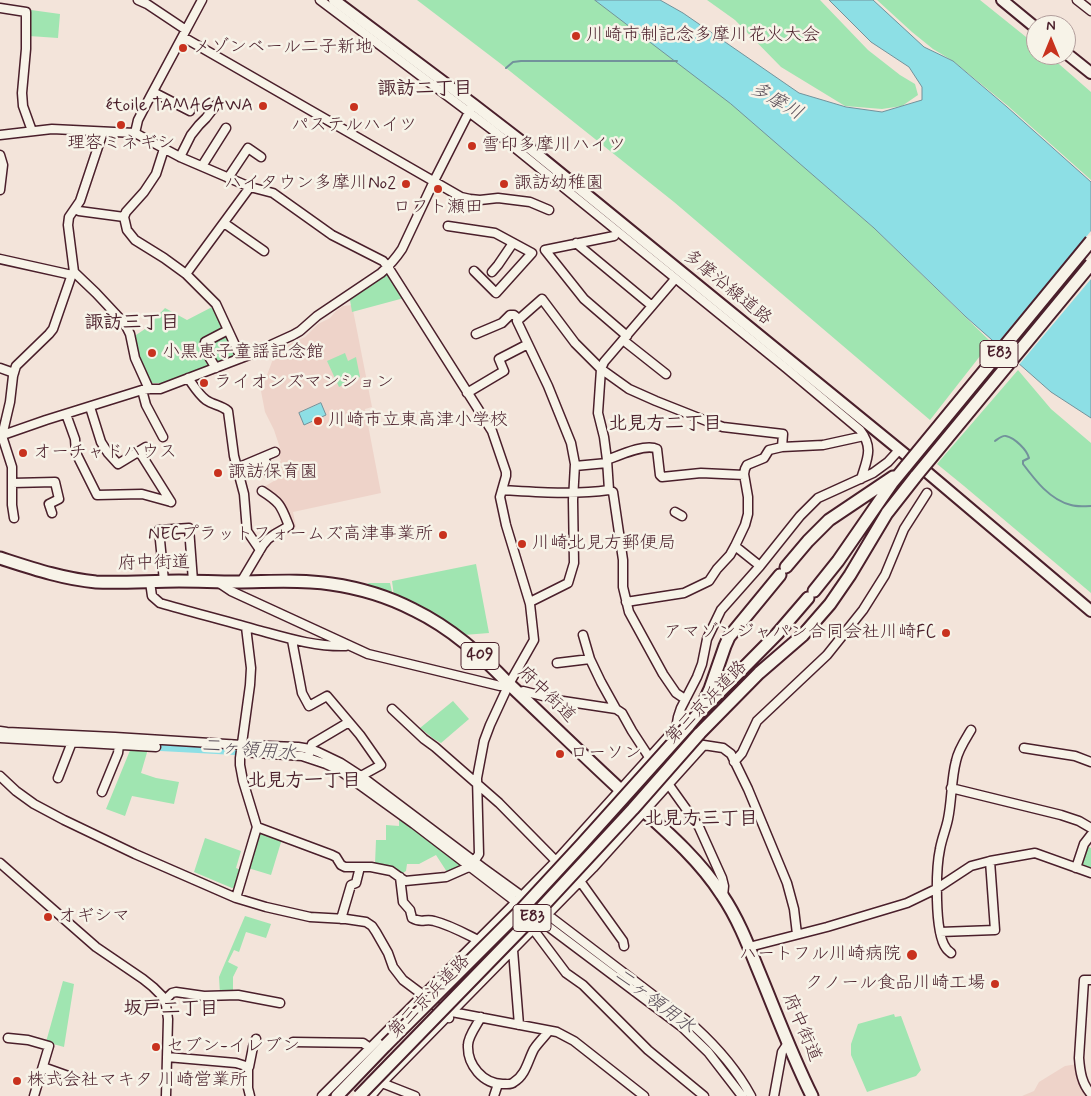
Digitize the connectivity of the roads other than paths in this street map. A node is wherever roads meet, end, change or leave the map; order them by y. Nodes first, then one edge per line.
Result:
1 (138, 0) edge
2 (202, 0) edge
3 (320, 0) edge
4 (334, 0) edge
5 (1002, 0) edge
6 (1077, 0) edge
7 (0, 8) edge
8 (1091, 11) edge
9 (1026, 20) edge
10 (185, 34) junction
11 (1076, 61) edge
12 (1091, 73) edge
13 (153, 92) junction
14 (216, 105) dead end
15 (471, 108) junction
16 (190, 111) dead end
17 (226, 128) dead end
18 (32, 130) junction
19 (103, 132) junction
20 (135, 134) junction
21 (0, 135) edge
22 (164, 149) junction
23 (0, 155) edge
24 (180, 157) junction
25 (261, 157) dead end
26 (202, 166) junction
27 (228, 178) junction
28 (434, 181) junction
29 (250, 187) junction
30 (0, 190) edge
31 (75, 209) junction
32 (548, 210) dead end
33 (124, 218) junction
34 (224, 224) junction
35 (448, 226) dead end
36 (614, 236) dead end
37 (1091, 241) edge
38 (513, 243) junction
39 (576, 243) junction
40 (264, 251) dead end
41 (0, 259) edge
42 (1091, 264) edge
43 (388, 267) junction
44 (474, 271) dead end
45 (492, 272) dead end
46 (73, 273) junction
47 (186, 274) junction
48 (675, 279) junction
49 (652, 306) junction
50 (519, 319) junction
51 (228, 330) junction
52 (476, 334) dead end
53 (625, 338) junction
54 (528, 344) junction
55 (241, 358) junction
56 (0, 368) edge
57 (216, 368) junction
58 (601, 369) junction
59 (14, 373) junction
60 (666, 374) dead end
61 (188, 378) junction
62 (145, 390) junction
63 (467, 393) junction
64 (90, 407) junction
65 (66, 414) junction
66 (1, 436) edge
67 (864, 436) junction
68 (163, 437) dead end
69 (782, 447) junction
70 (899, 450) junction
71 (275, 452) dead end
72 (264, 457) junction
73 (607, 461) junction
74 (575, 466) junction
75 (237, 468) junction
76 (904, 469) junction
77 (270, 472) dead end
78 (744, 475) junction
79 (861, 479) junction
80 (12, 483) junction
81 (502, 490) junction
82 (609, 490) junction
83 (262, 491) dead end
84 (927, 492) dead end
85 (574, 493) junction
86 (52, 513) dead end
87 (14, 518) dead end
88 (736, 546) junction
89 (260, 550) junction
90 (0, 558) edge
91 (760, 566) junction
92 (164, 581) junction
93 (193, 581) junction
94 (217, 581) junction
95 (150, 582) junction
96 (241, 582) junction
97 (530, 602) junction
98 (626, 602) junction
99 (1091, 611) edge
100 (246, 627) junction
101 (583, 635) dead end
102 (292, 640) junction
103 (349, 646) junction
104 (590, 659) junction
105 (557, 663) dead end
106 (509, 684) junction
107 (519, 694) junction
108 (685, 699) junction
109 (392, 709) dead end
110 (616, 709) junction
111 (698, 714) junction
112 (349, 722) junction
113 (680, 726) junction
114 (0, 730) edge
115 (971, 730) dead end
116 (0, 738) edge
117 (72, 742) junction
118 (684, 742) junction
119 (119, 745) junction
120 (703, 746) junction
121 (156, 747) dead end
122 (1024, 748) dead end
123 (241, 749) junction
124 (310, 749) junction
125 (649, 757) junction
126 (308, 758) junction
127 (734, 762) junction
128 (1091, 762) edge
129 (658, 769) junction
130 (0, 776) edge
131 (361, 776) junction
132 (58, 778) dead end
133 (669, 784) junction
134 (477, 785) junction
135 (951, 788) junction
136 (102, 792) dead end
137 (628, 796) junction
138 (645, 811) junction
139 (257, 827) junction
140 (1091, 828) edge
141 (1091, 834) edge
142 (556, 860) junction
143 (990, 861) junction
144 (0, 863) edge
145 (472, 864) junction
146 (360, 867) junction
147 (1076, 868) junction
148 (1091, 873) edge
149 (400, 877) junction
150 (580, 881) junction
151 (936, 889) junction
152 (522, 896) junction
153 (723, 896) junction
154 (236, 898) junction
155 (516, 902) junction
156 (533, 904) junction
157 (548, 915) junction
158 (341, 919) junction
159 (541, 921) junction
160 (533, 929) junction
161 (940, 932) junction
162 (797, 934) junction
163 (478, 940) junction
164 (624, 946) dead end
165 (748, 947) junction
166 (513, 950) junction
167 (951, 953) dead end
168 (1091, 980) edge
169 (423, 996) junction
170 (163, 998) junction
171 (280, 1003) dead end
172 (450, 1015) junction
173 (481, 1017) junction
174 (519, 1025) junction
175 (1081, 1030) junction
176 (548, 1031) junction
177 (1091, 1031) edge
178 (382, 1036) junction
179 (8, 1038) dead end
180 (256, 1039) dead end
181 (293, 1042) dead end
182 (788, 1043) junction
183 (370, 1048) junction
184 (395, 1048) junction
185 (167, 1057) junction
186 (406, 1059) junction
187 (248, 1066) junction
188 (43, 1067) junction
189 (76, 1081) dead end
190 (382, 1083) junction
191 (498, 1084) junction
192 (1091, 1094) edge
193 (34, 1096) edge
194 (166, 1096) edge
195 (250, 1096) edge
196 (322, 1096) edge
197 (335, 1096) edge
198 (343, 1096) edge
199 (357, 1096) edge
200 (371, 1096) edge
201 (416, 1096) edge
202 (494, 1096) edge
203 (644, 1096) edge
204 (704, 1096) edge
205 (742, 1096) edge
206 (751, 1096) edge
207 (774, 1096) edge
208 (812, 1096) edge

1 - 10 street
2 - 10 street
3 - 15 street
4 - 15 main road, 多摩沿線道路
5 - 9 main road
6 - 8 street
7 - 18 street
10 - 13 street
10 - 28 street
11 - 12 main road
13 - 16 street
13 - 20 street
14 - 24 street
15 - 28 street
15 - 48 street
15 - 70 main road, 多摩沿線道路
17 - 26 street
18 - 19 street
18 - 21 street
19 - 20 street
19 - 31 street
20 - 22 street
22 - 24 street
22 - 33 street
23 - 30 street
24 - 26 street
25 - 27 street
26 - 27 street
27 - 29 street
28 - 32 street
28 - 43 street
29 - 34 street
29 - 43 street
31 - 33 street
31 - 46 street
33 - 47 street
34 - 40 street
34 - 47 street
35 - 38 street
36 - 39 street
37 - 76 highway, 第三京浜道路 / E83, bridge
38 - 44 street
38 - 45 street
39 - 49 street
39 - 53 street
41 - 46 street
42 - 199 highway, 第三京浜道路 / E83, bridge
43 - 55 street
43 - 63 street
46 - 59 street
46 - 62 street
47 - 51 street
48 - 49 street
48 - 67 street
49 - 53 street
50 - 52 street
50 - 54 street
50 - 58 street
51 - 55 street
51 - 57 street
53 - 58 street
53 - 60 street
54 - 63 street
54 - 74 street
55 - 57 street
56 - 59 street
57 - 61 street
58 - 69 street
58 - 73 street
59 - 66 street
61 - 62 street
61 - 75 street
62 - 64 street
62 - 68 street
63 - 81 street
64 - 65 street
64 - 65 street
65 - 66 street
66 - 80 street
67 - 69 street
67 - 79 street
69 - 78 street
70 - 79 street
70 - 99 main road, 多摩沿線道路
71 - 72 street
72 - 75 street
72 - 77 street
73 - 74 street
73 - 78 street
73 - 82 street
74 - 85 street
75 - 89 street
76 - 111 highway, 第三京浜道路 / E83
76 - 111 highway
78 - 88 street
79 - 91 street
80 - 86 street
80 - 87 street
81 - 85 street
81 - 97 street
82 - 85 street
82 - 98 street
83 - 89 street
84 - 127 street
85 - 97 street
88 - 91 street
88 - 98 street
89 - 96 street
90 - 95 highway, 府中街道 / 409
91 - 108 street
92 - 93 highway, 府中街道 / 409
92 - 93 street
92 - 95 highway, 府中街道 / 409
93 - 94 highway, 府中街道 / 409
94 - 96 highway, 府中街道 / 409
94 - 103 street
95 - 100 street
96 - 106 highway, 府中街道 / 409
97 - 106 street
98 - 108 street
100 - 102 street
100 - 123 street
101 - 104 street
102 - 103 street
102 - 112 street
103 - 106 street
104 - 105 street
104 - 110 street
106 - 107 highway, 府中街道 / 409
106 - 134 street
107 - 110 street
107 - 137 highway, 府中街道 / 409
108 - 113 street
109 - 134 street
110 - 125 street
111 - 113 highway, 第三京浜道路 / E83
112 - 124 street
112 - 131 street
113 - 118 street
113 - 125 street
113 - 129 street
113 - 197 highway, 第三京浜道路 / E83, bridge
114 - 123 street
115 - 135 street
116 - 117 street
117 - 119 street
117 - 132 street
118 - 120 street
118 - 129 street
119 - 121 street
119 - 136 street
120 - 127 street
120 - 133 street
122 - 128 street
123 - 124 street
123 - 126 street
123 - 139 street
124 - 126 street
124 - 131 street
125 - 129 street
125 - 137 street
126 - 145 street
127 - 162 street
129 - 133 street
129 - 137 street
130 - 154 street
131 - 145 street
133 - 138 street
133 - 153 street
134 - 142 street
134 - 145 street
135 - 140 street
135 - 151 street
137 - 138 highway, 府中街道 / 409
137 - 142 street
137 - 156 street
138 - 150 street
138 - 153 highway, 府中街道 / 409
139 - 146 street
139 - 154 street
141 - 147 street
142 - 152 street
143 - 147 street
143 - 151 street
143 - 161 street
144 - 170 street
145 - 149 street
145 - 152 street
145 - 155 street
146 - 149 street
146 - 158 street
147 - 148 street
149 - 163 street
150 - 157 street
150 - 164 street
151 - 161 street
151 - 162 street
152 - 155 street
152 - 156 street
153 - 165 highway, 府中街道 / 409
154 - 158 street
155 - 163 street
156 - 157 street
156 - 184 street
157 - 159 street
157 - 206 street
158 - 169 street
159 - 160 street
159 - 205 street
160 - 166 street
160 - 204 street
161 - 167 street
162 - 165 street
163 - 169 street
165 - 182 highway, 府中街道 / 409
166 - 172 street
166 - 174 street
168 - 175 street
169 - 172 street
169 - 178 street
170 - 171 street
170 - 185 street
172 - 173 street
172 - 186 street
173 - 174 street
173 - 191 street
174 - 176 street
175 - 177 street
175 - 192 street
176 - 191 street
176 - 203 street
178 - 183 street
178 - 184 street
179 - 188 street
180 - 187 street
181 - 183 street
182 - 207 street
182 - 208 highway, 府中街道 / 409
183 - 196 street
184 - 186 street
184 - 198 street
184 - 199 street
185 - 187 street
185 - 194 street
186 - 190 street
187 - 195 street
188 - 189 street
188 - 193 street
190 - 200 street
190 - 201 street
191 - 202 street

